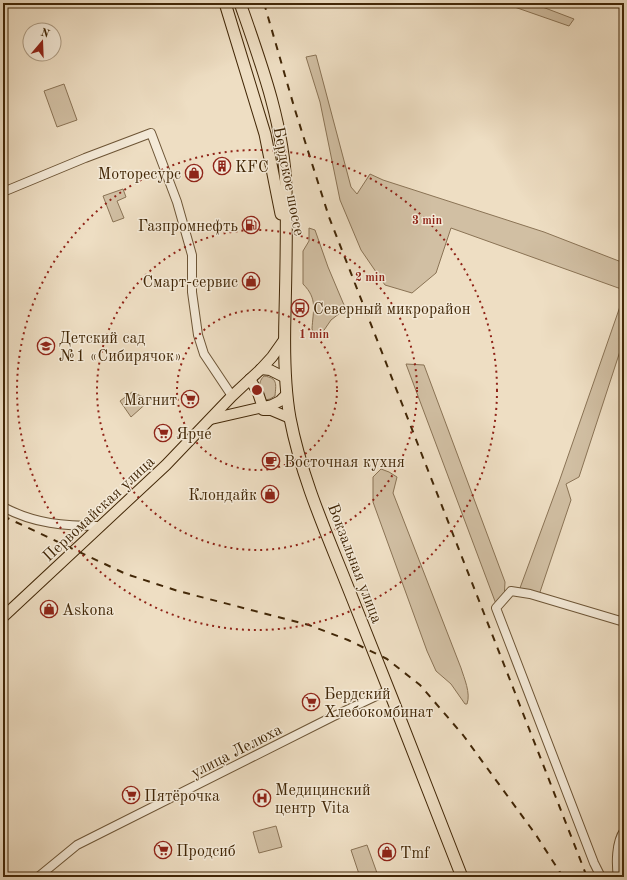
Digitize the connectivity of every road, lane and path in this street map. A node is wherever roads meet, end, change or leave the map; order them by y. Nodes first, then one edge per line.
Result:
1 (225, 3) edge
2 (240, 3) edge
3 (3, 192) edge
4 (286, 246) junction
5 (284, 340) junction
6 (261, 369) junction
7 (286, 378) junction
8 (250, 380) junction
9 (287, 394) junction
10 (232, 396) junction
11 (263, 408) junction
12 (245, 411) junction
13 (290, 418) junction
14 (211, 419) junction
15 (3, 507) edge
16 (100, 526) junction
17 (3, 617) edge
18 (624, 622) edge
19 (389, 690) junction
20 (624, 831) edge
21 (38, 877) edge
22 (462, 877) edge
23 (601, 877) edge
24 (618, 877) edge

1 - 4 highway, Бердское шоссе
2 - 4 highway, Бердское шоссе
3 - 10 street
4 - 5 highway, Вокзальная улица
5 - 6 main road, Первомайская улица
5 - 7 highway, Вокзальная улица
6 - 7 main road
6 - 8 main road, Первомайская улица
7 - 9 highway, Вокзальная улица
8 - 10 main road, Первомайская улица
8 - 11 main road
9 - 11 main road
9 - 13 highway, Вокзальная улица
10 - 14 main road, Первомайская улица
11 - 12 main road
12 - 13 main road
12 - 14 main road
13 - 19 highway, Вокзальная улица
14 - 16 main road, Первомайская улица
15 - 16 street
16 - 17 main road, Первомайская улица
18 - 23 street
19 - 21 street, улица Лелюха
19 - 22 highway, Вокзальная улица
20 - 24 street

